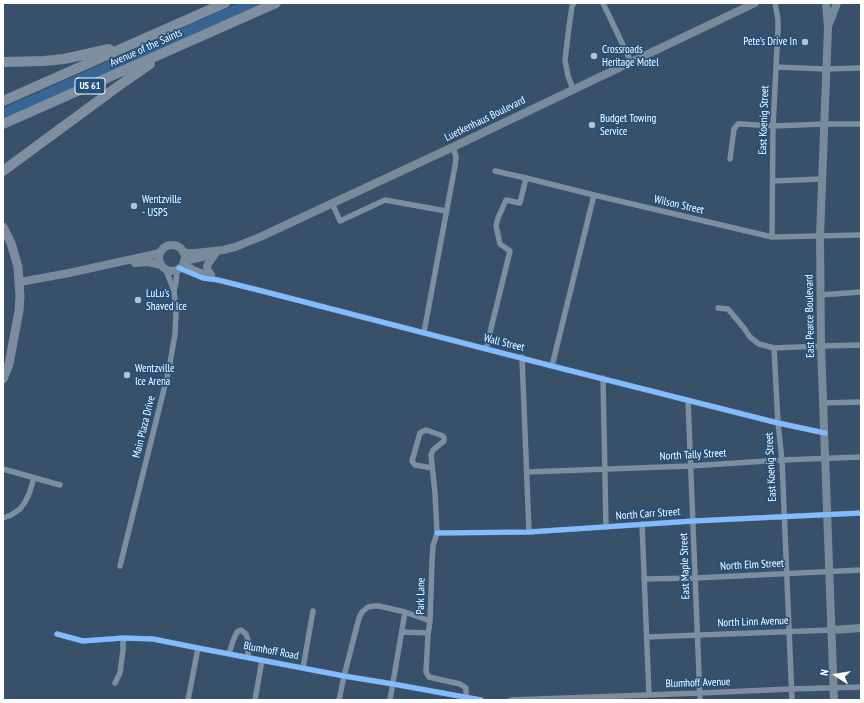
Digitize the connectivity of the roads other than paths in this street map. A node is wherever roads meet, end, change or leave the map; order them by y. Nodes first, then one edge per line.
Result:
1 (225, 3) edge
2 (276, 3) edge
3 (574, 3) edge
4 (603, 3) edge
5 (755, 3) edge
6 (775, 3) edge
7 (826, 3) edge
8 (837, 3) edge
9 (828, 27) junction
10 (133, 44) junction
11 (176, 47) junction
12 (3, 62) edge
13 (631, 62) junction
14 (776, 67) junction
15 (861, 68) edge
16 (826, 69) junction
17 (573, 89) junction
18 (3, 101) edge
19 (3, 124) edge
20 (824, 124) junction
21 (861, 124) edge
22 (773, 126) junction
23 (452, 147) junction
24 (730, 159) dead end
25 (3, 171) edge
26 (495, 171) dead end
27 (526, 178) junction
28 (822, 179) junction
29 (773, 181) junction
30 (594, 195) junction
31 (332, 204) junction
32 (446, 211) junction
33 (3, 226) edge
34 (861, 235) edge
35 (820, 236) junction
36 (772, 237) junction
37 (223, 250) junction
38 (183, 252) junction
39 (160, 253) junction
40 (216, 254) junction
41 (181, 265) junction
42 (163, 267) junction
43 (89, 269) junction
44 (211, 275) junction
45 (218, 280) junction
46 (20, 282) junction
47 (174, 292) junction
48 (861, 292) edge
49 (820, 295) junction
50 (718, 308) dead end
51 (424, 332) junction
52 (861, 345) edge
53 (821, 346) junction
54 (774, 348) junction
55 (486, 349) junction
56 (522, 358) junction
57 (552, 366) junction
58 (603, 378) junction
59 (3, 379) edge
60 (688, 400) junction
61 (861, 402) edge
62 (823, 404) junction
63 (778, 423) junction
64 (824, 433) junction
65 (861, 457) edge
66 (825, 459) junction
67 (782, 460) junction
68 (690, 466) junction
69 (432, 468) junction
70 (3, 469) edge
71 (605, 469) junction
72 (527, 472) junction
73 (34, 478) junction
74 (60, 485) dead end
75 (861, 513) edge
76 (827, 515) junction
77 (784, 517) junction
78 (3, 518) edge
79 (693, 521) junction
80 (642, 524) junction
81 (606, 527) junction
82 (530, 532) junction
83 (437, 533) junction
84 (120, 566) dead end
85 (861, 570) edge
86 (829, 572) junction
87 (786, 573) junction
88 (695, 578) junction
89 (644, 579) junction
90 (313, 611) dead end
91 (405, 612) junction
92 (430, 622) junction
93 (861, 628) edge
94 (831, 630) junction
95 (402, 632) junction
96 (789, 632) junction
97 (428, 633) junction
98 (57, 634) dead end
99 (698, 635) junction
100 (647, 637) junction
101 (123, 638) junction
102 (198, 648) junction
103 (229, 654) junction
104 (248, 657) junction
105 (262, 660) junction
106 (303, 668) junction
107 (344, 676) junction
108 (115, 683) dead end
109 (394, 684) junction
110 (833, 687) junction
111 (861, 687) edge
112 (791, 689) junction
113 (700, 693) junction
114 (649, 695) junction
115 (466, 698) junction
116 (535, 699) edge
117 (188, 700) edge
118 (255, 700) edge
119 (339, 700) edge
120 (390, 700) edge
121 (481, 700) edge
122 (511, 700) edge
123 (700, 700) edge
124 (792, 700) edge
125 (834, 700) edge

1 - 10 highway, Avenue of the Saints / US 61
2 - 11 highway, Avenue of the Saints / US 61
3 - 17 street
4 - 13 street
5 - 13 main road, Luetkenhaus Boulevard
6 - 14 street, East Koenig Street
7 - 9 main road, East Pearce Boulevard
8 - 9 main road
9 - 16 main road, East Pearce Boulevard
10 - 12 highway
10 - 18 highway, Avenue of the Saints / US 61
11 - 19 highway, Avenue of the Saints / US 61
11 - 25 highway
13 - 17 main road, Luetkenhaus Boulevard
14 - 16 street
14 - 22 street, East Koenig Street
15 - 16 street
16 - 20 main road, East Pearce Boulevard
17 - 23 main road, Luetkenhaus Boulevard
20 - 21 street
20 - 22 street
20 - 28 main road, East Pearce Boulevard
22 - 24 street
22 - 29 street, East Koenig Street
23 - 31 main road, Luetkenhaus Boulevard
23 - 32 street
26 - 27 street, Wilson Street
27 - 30 street, Wilson Street
27 - 55 street
28 - 29 street
28 - 35 main road, East Pearce Boulevard
29 - 36 street, East Koenig Street
30 - 36 street, Wilson Street
30 - 57 street
31 - 32 street
31 - 37 main road, Luetkenhaus Boulevard
32 - 51 street
33 - 46 main road
34 - 35 street, Wilson Street
35 - 36 street, Wilson Street
35 - 49 main road, East Pearce Boulevard
37 - 38 main road, Luetkenhaus Boulevard
37 - 40 main road, Luetkenhaus Boulevard
38 - 39 main road
38 - 41 main road
39 - 42 main road
39 - 43 main road
40 - 41 main road, Luetkenhaus Boulevard
40 - 44 main road
41 - 42 main road
41 - 44 street, Wall Street
41 - 45 street, Wall Street
41 - 47 street, Main Plaza Drive
42 - 43 main road
42 - 47 street, Main Plaza Drive
43 - 46 main road
44 - 45 street, Wall Street
45 - 51 street, Wall Street
46 - 59 main road
47 - 84 street, Main Plaza Drive
48 - 49 street
49 - 53 main road, East Pearce Boulevard
50 - 54 street
51 - 55 street, Wall Street
52 - 53 street
53 - 54 street
53 - 62 main road, East Pearce Boulevard
54 - 63 street, East Koenig Street
55 - 56 street, Wall Street
56 - 57 street, Wall Street
56 - 72 street
57 - 58 street, Wall Street
58 - 60 street, Wall Street
58 - 71 street
60 - 63 street, Wall Street
60 - 68 street, East Maple Street
61 - 62 street
62 - 64 main road, East Pearce Boulevard
63 - 64 street, Wall Street
63 - 67 street, East Koenig Street
64 - 66 main road, East Pearce Boulevard
65 - 66 street, North Tally Street
66 - 67 street, North Tally Street
66 - 76 main road, East Pearce Boulevard
67 - 68 street, North Tally Street
67 - 77 street, East Koenig Street
68 - 71 street, North Tally Street
68 - 79 street, East Maple Street
69 - 69 street, Park Lane
69 - 83 street, Park Lane
70 - 73 street
71 - 72 street, North Tally Street
71 - 81 street
72 - 82 street
73 - 74 street
73 - 78 street
75 - 76 street, North Carr Street
76 - 77 street, North Carr Street
76 - 86 main road, East Pearce Boulevard
77 - 79 street, North Carr Street
77 - 87 street, East Koenig Street
79 - 80 street, North Carr Street
79 - 88 street, East Maple Street
80 - 81 street, North Carr Street
80 - 89 street
81 - 82 street, North Carr Street
82 - 83 street, North Carr Street
83 - 92 street, Park Lane
85 - 86 street, North Elm Street
86 - 87 street, North Elm Street
86 - 94 main road, East Pearce Boulevard
87 - 88 street, North Elm Street
87 - 96 street, East Koenig Street
88 - 89 street, North Elm Street
88 - 99 street, East Maple Street
89 - 100 street
90 - 106 street
91 - 92 street
91 - 95 street
91 - 107 street
92 - 97 street, Park Lane
93 - 94 main road, North Linn Avenue
94 - 96 street, North Linn Avenue
94 - 110 main road, East Pearce Boulevard
95 - 97 street
95 - 109 street
96 - 99 street, North Linn Avenue
96 - 112 street, East Koenig Street
97 - 115 street, Park Lane
98 - 101 street, Blumhoff Road
99 - 100 street, North Linn Avenue
99 - 113 street, East Maple Street
100 - 114 street
101 - 102 street, Blumhoff Road
101 - 108 street
102 - 103 street, Blumhoff Road
102 - 117 street
103 - 104 street, Blumhoff Road
103 - 104 street, Blumhoff Road
104 - 105 street, Blumhoff Road
105 - 106 street, Blumhoff Road
105 - 118 street
106 - 107 street, Blumhoff Road
107 - 109 street, Blumhoff Road
107 - 119 street
109 - 115 street, Blumhoff Road
109 - 120 street
110 - 111 street, Blumhoff Avenue
110 - 112 street, Blumhoff Avenue
110 - 125 main road, East Pearce Boulevard
112 - 113 street, Blumhoff Avenue
112 - 124 street, East Koenig Street
113 - 114 street, Blumhoff Avenue
113 - 123 street, East Maple Street
114 - 116 street, Blumhoff Avenue
115 - 121 street, Blumhoff Road
116 - 122 street

